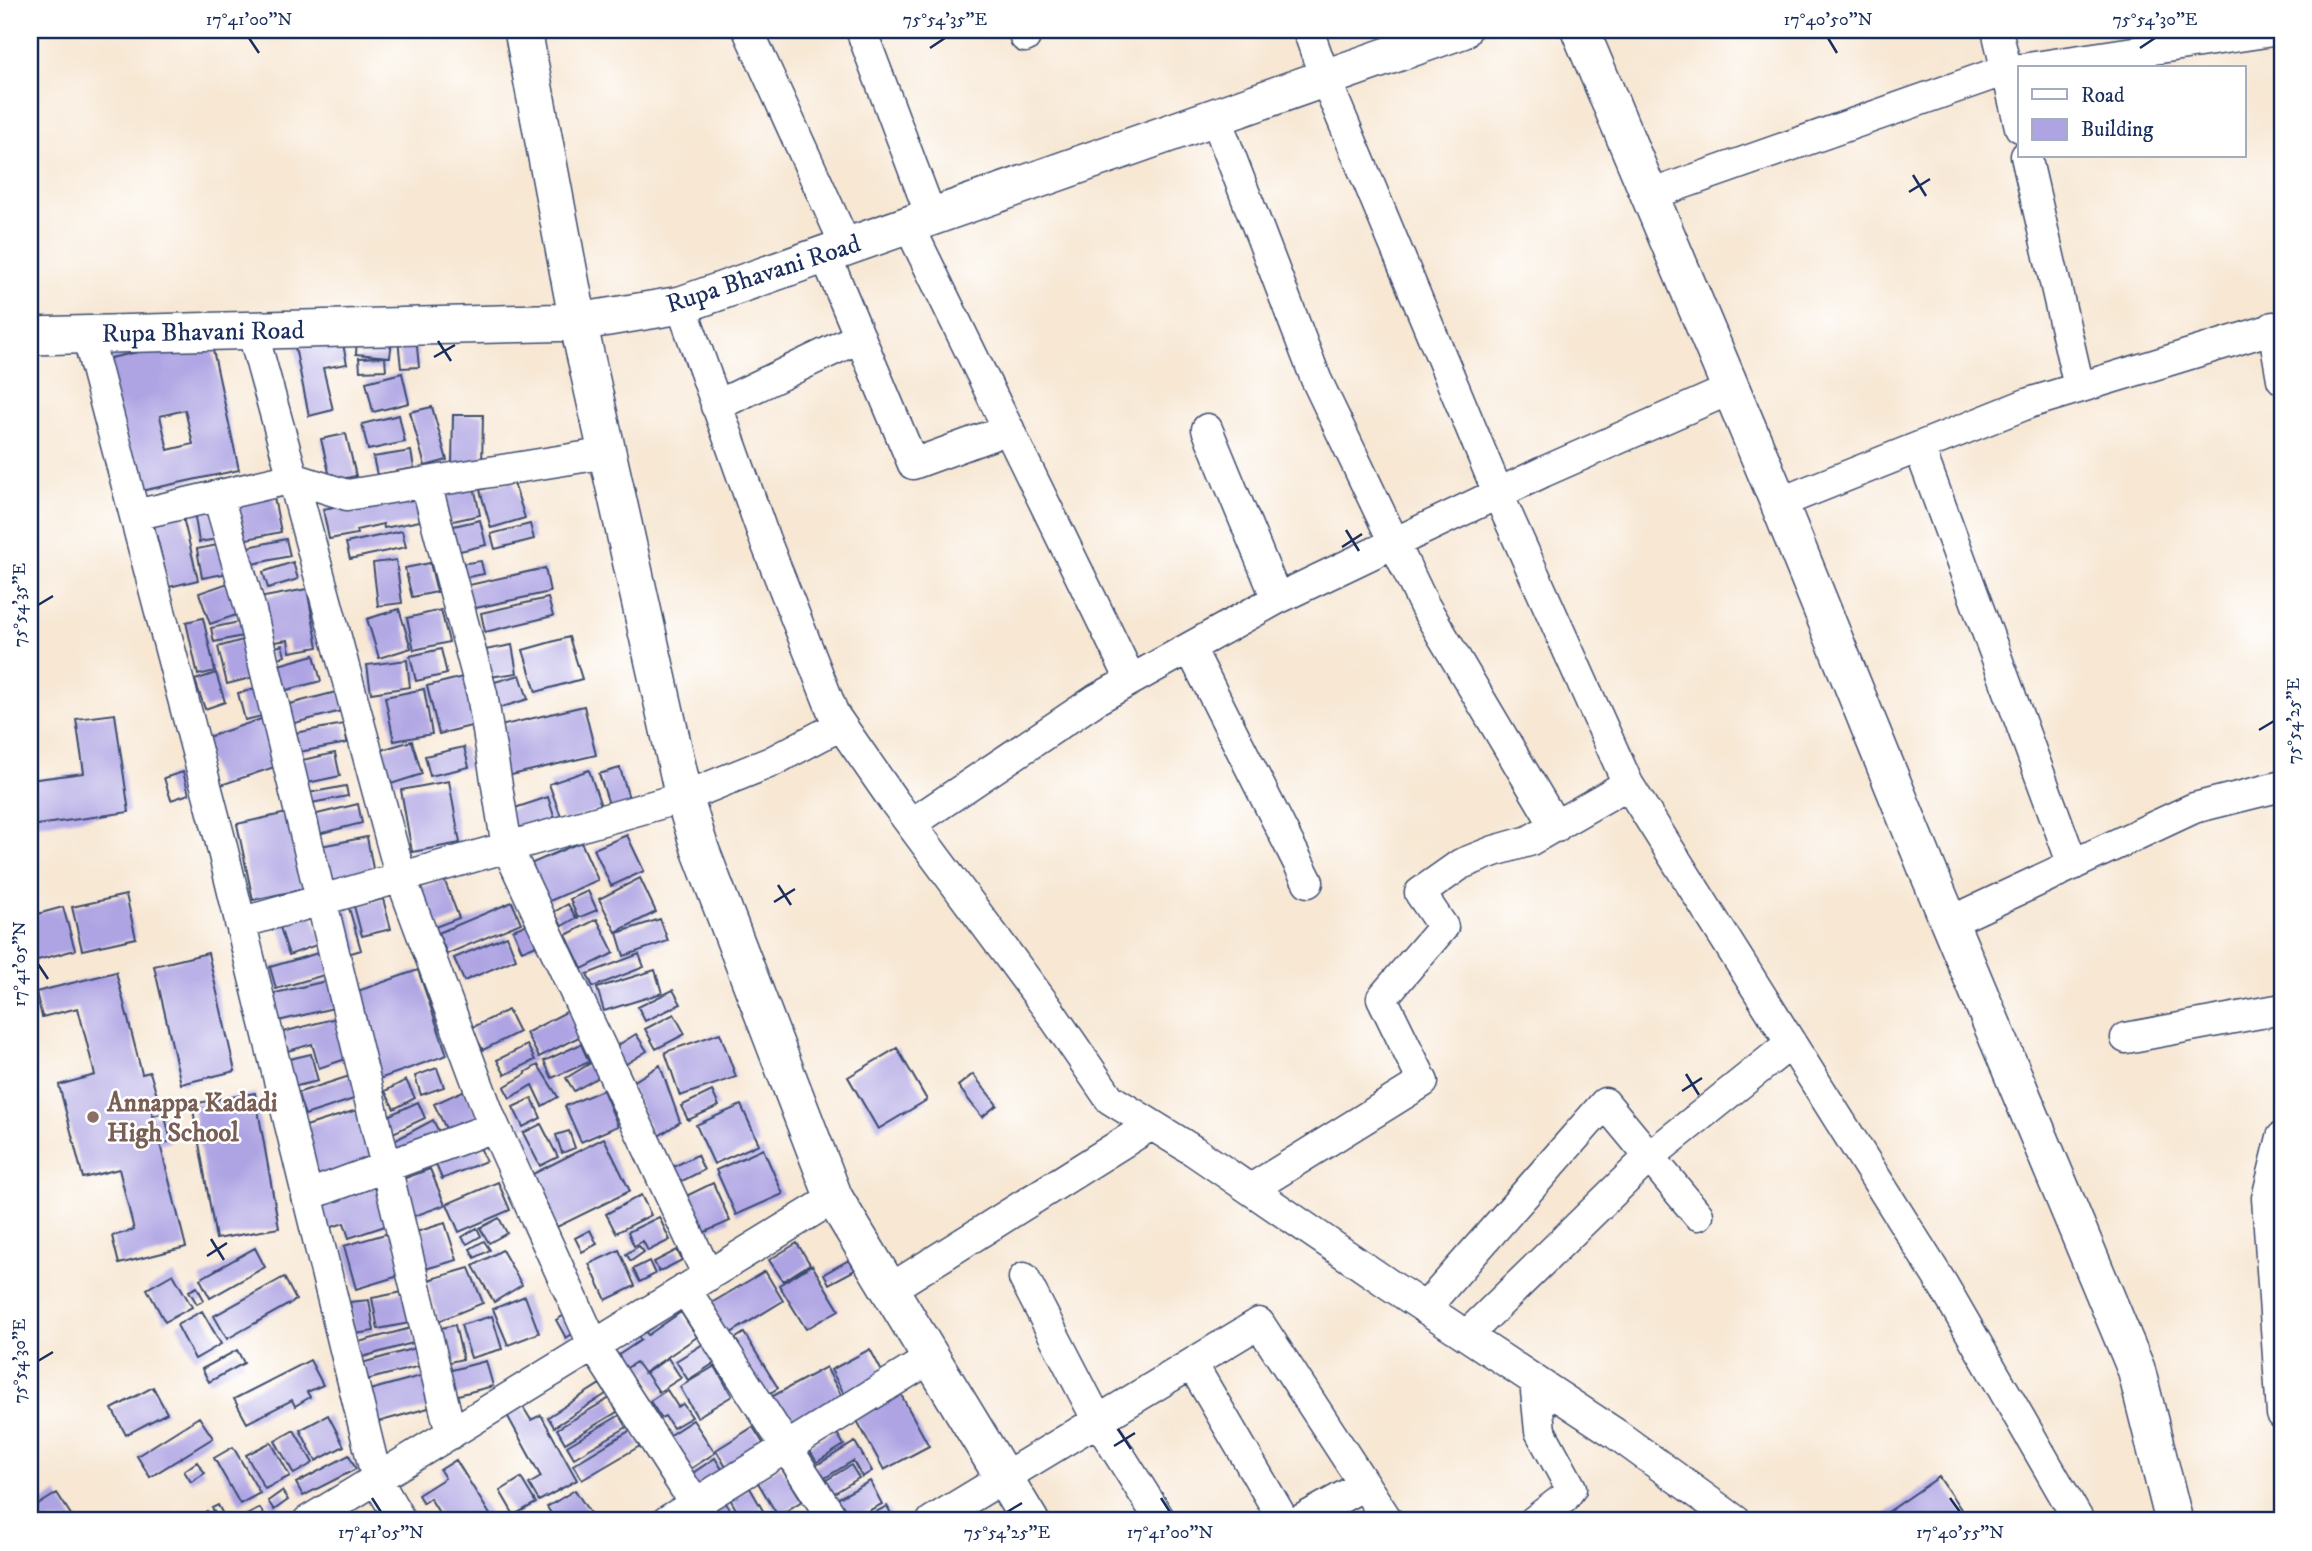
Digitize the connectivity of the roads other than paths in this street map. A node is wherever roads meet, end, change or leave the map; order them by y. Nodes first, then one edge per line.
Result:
1 (523, 30) edge
2 (748, 30) edge
3 (861, 30) edge
4 (1308, 30) edge
5 (1462, 30) edge
6 (1580, 30) edge
7 (1997, 30) edge
8 (2279, 30) edge
9 (2044, 66) edge
10 (2018, 70) edge
11 (1325, 78) junction
12 (1214, 116) junction
13 (2026, 158) edge
14 (1650, 195) junction
15 (919, 220) junction
16 (836, 250) junction
17 (681, 305) junction
18 (578, 322) junction
19 (2277, 327) edge
20 (252, 330) junction
21 (87, 334) junction
22 (30, 336) edge
23 (860, 337) junction
24 (2282, 379) edge
25 (2079, 387) junction
26 (1731, 389) junction
27 (716, 406) junction
28 (1009, 429) junction
29 (1207, 429) dead end
30 (1919, 447) junction
31 (608, 453) junction
32 (293, 478) junction
33 (426, 483) junction
34 (1498, 493) junction
35 (218, 496) junction
36 (1779, 503) junction
37 (135, 516) junction
38 (1395, 543) junction
39 (1277, 599) junction
40 (1190, 648) junction
41 (1131, 680) junction
42 (841, 725) junction
43 (1628, 784) junction
44 (2282, 786) edge
45 (684, 797) junction
46 (911, 824) junction
47 (1556, 827) junction
48 (507, 847) junction
49 (2073, 864) junction
50 (401, 878) junction
51 (1308, 881) dead end
52 (320, 900) junction
53 (1950, 922) junction
54 (240, 923) junction
55 (2282, 1009) edge
56 (2126, 1038) dead end
57 (1791, 1043) junction
58 (1152, 1125) junction
59 (494, 1127) junction
60 (2282, 1137) edge
61 (1649, 1157) junction
62 (386, 1166) junction
63 (2278, 1168) edge
64 (1251, 1189) junction
65 (306, 1196) junction
66 (834, 1198) junction
67 (1698, 1215) dead end
68 (1024, 1278) dead end
69 (697, 1283) junction
70 (890, 1289) junction
71 (1425, 1308) junction
72 (1467, 1335) junction
73 (594, 1346) junction
74 (931, 1357) junction
75 (1192, 1364) junction
76 (1535, 1381) junction
77 (2282, 1415) edge
78 (1098, 1421) junction
79 (451, 1434) junction
80 (786, 1447) junction
81 (1004, 1478) junction
82 (377, 1480) junction
83 (1364, 1485) junction
84 (700, 1513) edge
85 (307, 1521) edge
86 (401, 1521) edge
87 (667, 1521) edge
88 (834, 1521) edge
89 (932, 1521) edge
90 (1030, 1521) edge
91 (1161, 1521) edge
92 (1284, 1521) edge
93 (1299, 1521) edge
94 (1388, 1521) edge
95 (1534, 1521) edge
96 (1733, 1521) edge
97 (2079, 1521) edge
98 (2174, 1521) edge

1 - 18 street
2 - 16 street
3 - 15 street
4 - 11 street
5 - 11 street, Rupa Bhavani Road
6 - 14 street
7 - 10 street
8 - 9 street
10 - 14 street
11 - 12 street, Rupa Bhavani Road
11 - 34 street
12 - 15 street, Rupa Bhavani Road
12 - 38 street
13 - 25 street
14 - 26 street
15 - 16 street, Rupa Bhavani Road
15 - 28 street
16 - 17 street, Rupa Bhavani Road
16 - 23 street
17 - 18 street, Rupa Bhavani Road
17 - 27 street
18 - 20 street, Rupa Bhavani Road
18 - 31 street
19 - 24 street
19 - 25 street
20 - 21 street, Rupa Bhavani Road
20 - 32 street
21 - 22 street, Rupa Bhavani Road
21 - 37 street
23 - 27 street
23 - 28 street
25 - 30 street
26 - 34 street
26 - 36 street
27 - 42 street
28 - 41 street
29 - 39 street
30 - 36 street
30 - 49 street
31 - 33 street
31 - 45 street
32 - 33 street
32 - 35 street
32 - 50 street
33 - 48 street
34 - 38 street
34 - 43 street
35 - 37 street
35 - 52 street
36 - 53 street
37 - 54 street
38 - 39 street
38 - 47 street
39 - 40 street
40 - 41 street
40 - 51 street
41 - 46 street
42 - 45 street
42 - 46 street
43 - 47 street
43 - 57 street
44 - 49 street
45 - 48 street
45 - 66 street
46 - 58 street
47 - 64 street
48 - 50 street
48 - 69 street
49 - 53 street
50 - 52 street
50 - 59 street
52 - 54 street
52 - 62 street
53 - 98 street
54 - 65 street
55 - 56 street
57 - 61 street
57 - 97 street
58 - 64 street
58 - 70 street
59 - 62 street
59 - 73 street
60 - 63 street
61 - 67 street
61 - 71 street
61 - 72 street
62 - 65 street
62 - 79 street
63 - 77 street
64 - 71 street
65 - 82 street
66 - 69 street
66 - 70 street
68 - 78 street
69 - 73 street
69 - 80 street
70 - 74 street
71 - 72 street
72 - 76 street
73 - 79 street
73 - 84 street
74 - 80 street
74 - 81 street
75 - 78 street
75 - 83 street
75 - 92 street
76 - 95 street
76 - 96 street
78 - 81 street
78 - 91 street
79 - 82 street
80 - 84 street
80 - 88 street
81 - 89 street
81 - 90 street
82 - 85 street
82 - 86 street
83 - 93 street
83 - 94 street
84 - 87 street

